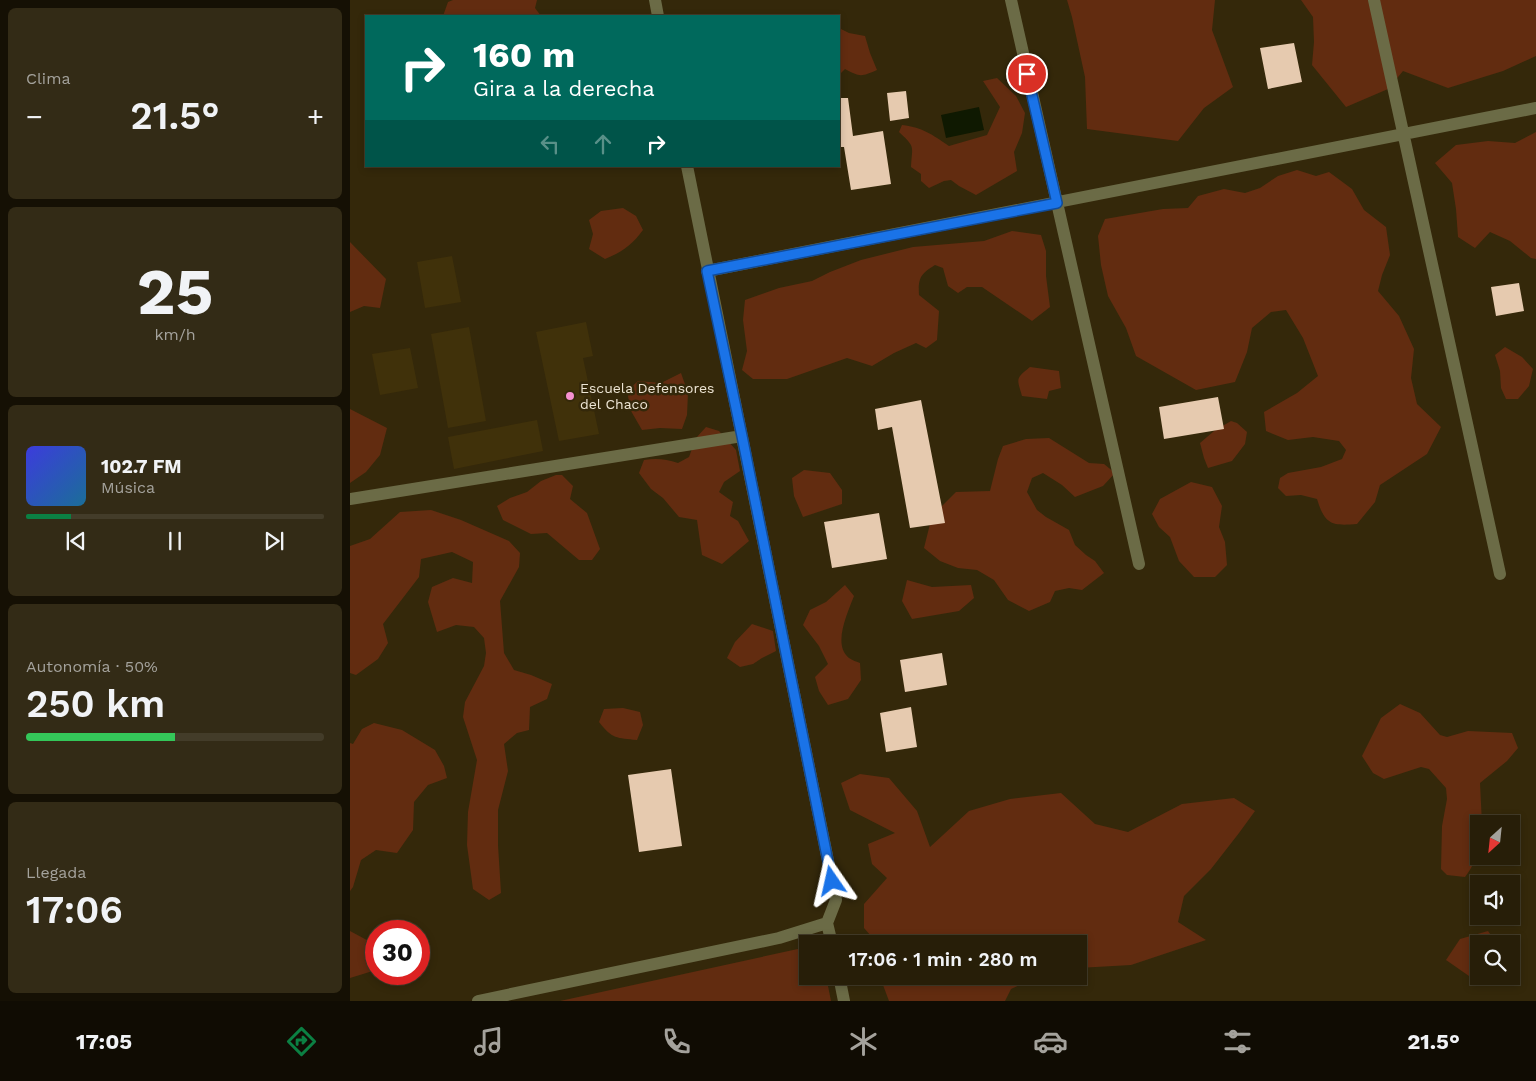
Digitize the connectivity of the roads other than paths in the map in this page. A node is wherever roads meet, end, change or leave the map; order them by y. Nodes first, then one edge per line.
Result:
1 (655, 0) edge
2 (1010, 0) edge
3 (1374, 0) edge
4 (658, 15) edge
5 (1536, 108) edge
6 (1403, 135) junction
7 (687, 167) edge
8 (1057, 203) junction
9 (707, 271) junction
10 (742, 436) junction
11 (350, 499) edge
12 (1138, 564) dead end
13 (1500, 574) dead end
14 (827, 922) junction
15 (830, 935) edge
16 (841, 985) edge
17 (478, 1001) edge
18 (844, 1001) edge

1 - 4 street
2 - 8 street
3 - 6 street
5 - 6 street
6 - 8 street
6 - 13 street
7 - 9 street
8 - 9 street
8 - 12 street
9 - 10 street
10 - 11 street
10 - 14 street
14 - 15 street
14 - 17 street
16 - 18 street

